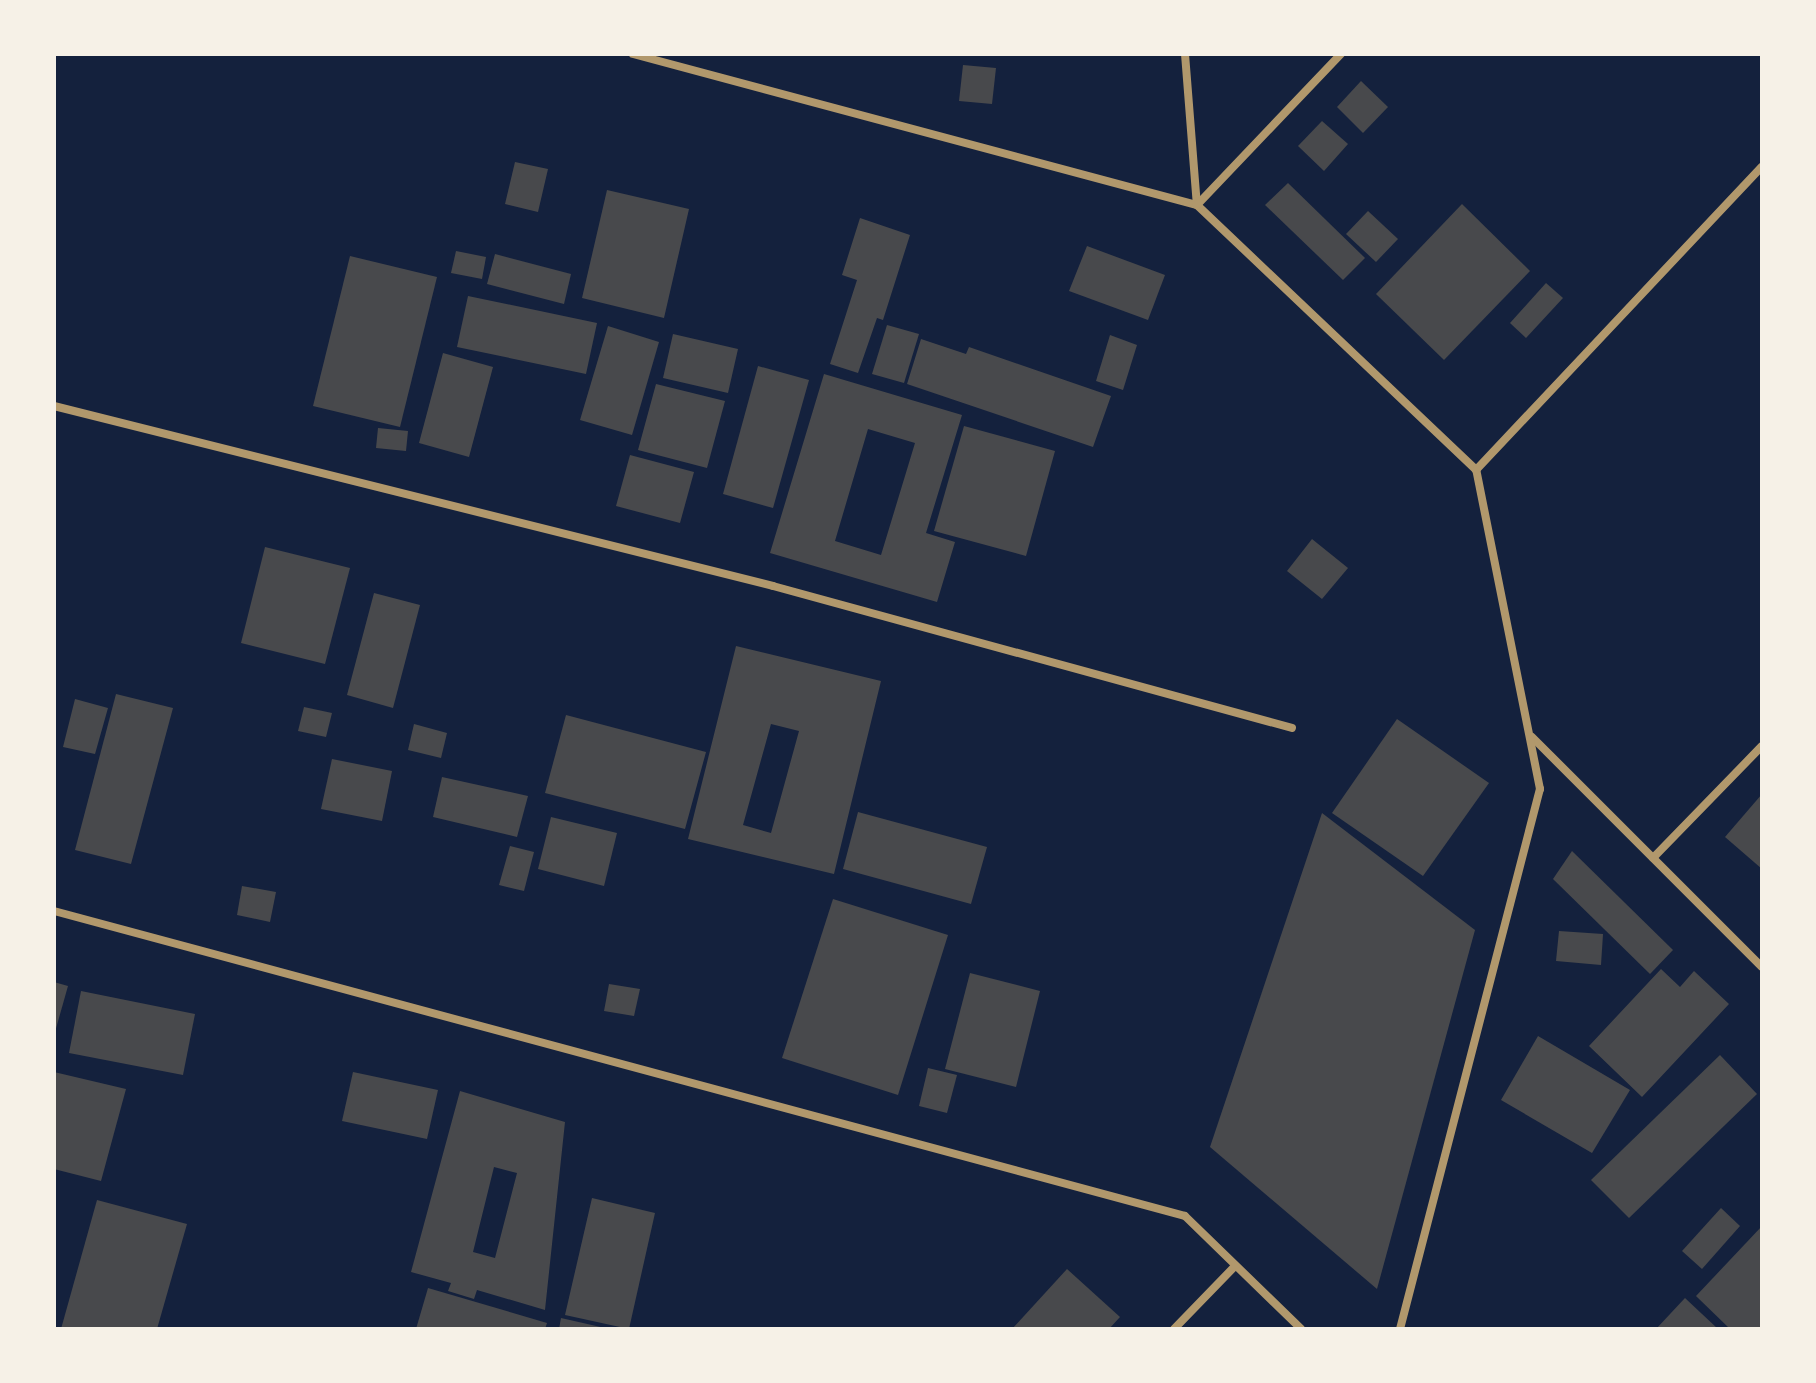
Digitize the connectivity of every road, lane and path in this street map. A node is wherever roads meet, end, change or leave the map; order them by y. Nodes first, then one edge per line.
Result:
1 (633, 54) edge
2 (1185, 54) edge
3 (1341, 54) edge
4 (1762, 166) edge
5 (1197, 205) junction
6 (54, 406) edge
7 (1476, 470) junction
8 (1292, 728) dead end
9 (1531, 736) junction
10 (1762, 746) edge
11 (1653, 858) junction
12 (54, 911) edge
13 (1762, 967) edge
14 (1235, 1266) junction
15 (1174, 1329) edge
16 (1301, 1329) edge
17 (1400, 1329) edge

1 - 5 street
2 - 5 street
3 - 5 street
4 - 7 street
5 - 7 street
6 - 8 street
7 - 9 street
9 - 11 street
9 - 17 street
10 - 11 street
11 - 13 street
12 - 14 street
14 - 15 street
14 - 16 street

